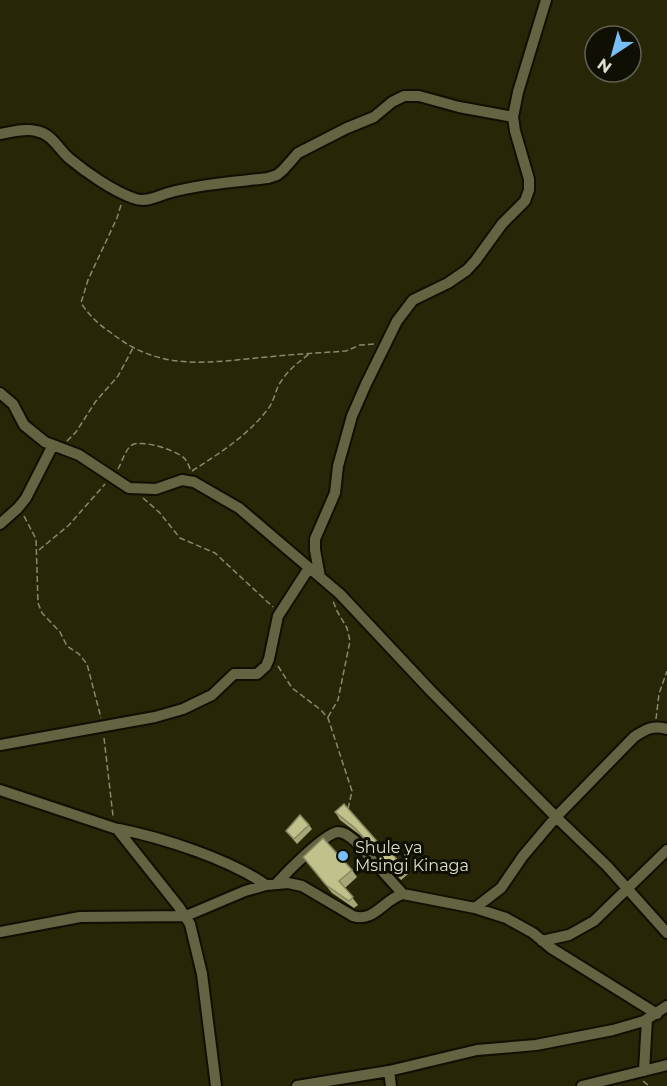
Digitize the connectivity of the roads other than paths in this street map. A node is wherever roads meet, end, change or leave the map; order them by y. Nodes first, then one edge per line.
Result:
1 (546, 0) edge
2 (513, 117) junction
3 (0, 135) edge
4 (0, 393) edge
5 (56, 446) junction
6 (0, 524) edge
7 (309, 568) junction
8 (320, 576) junction
9 (667, 729) edge
10 (0, 746) edge
11 (0, 790) edge
12 (556, 817) junction
13 (116, 828) junction
14 (667, 850) edge
15 (271, 884) junction
16 (628, 890) junction
17 (403, 894) junction
18 (475, 908) junction
19 (186, 916) junction
20 (0, 932) edge
21 (667, 933) edge
22 (542, 941) junction
23 (667, 1006) edge
24 (652, 1017) junction
25 (667, 1065) edge
26 (389, 1071) junction
27 (644, 1071) junction
28 (216, 1086) edge
29 (297, 1086) edge
30 (391, 1086) edge
31 (582, 1086) edge

1 - 2 street
2 - 3 street
2 - 8 street
4 - 5 street
5 - 6 street
5 - 7 street
7 - 8 street
7 - 10 street
8 - 12 street
9 - 12 street
11 - 13 street
12 - 16 street
12 - 18 street
13 - 15 street
13 - 19 street
14 - 16 street
15 - 17 street
15 - 17 street
15 - 19 street
16 - 21 street
16 - 22 street
17 - 18 street
18 - 22 street
19 - 20 street
19 - 28 street
22 - 24 street
23 - 24 street
24 - 26 street
24 - 27 street
25 - 27 street
26 - 29 street
26 - 30 street
27 - 31 street

